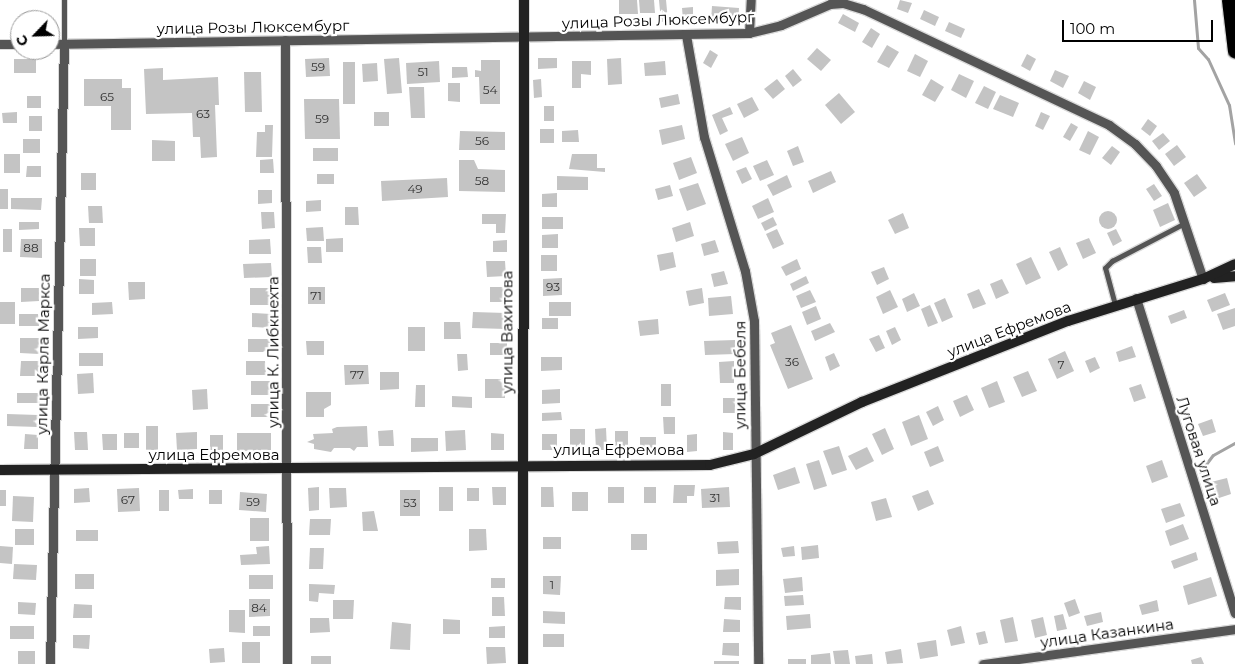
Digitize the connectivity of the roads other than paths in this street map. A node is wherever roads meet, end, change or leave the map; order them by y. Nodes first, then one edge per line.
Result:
1 (64, 0) edge
2 (524, 0) edge
3 (751, 0) edge
4 (1230, 0) edge
5 (749, 33) junction
6 (686, 35) junction
7 (524, 38) junction
8 (285, 40) junction
9 (60, 44) edge
10 (64, 44) junction
11 (1235, 51) edge
12 (1186, 222) junction
13 (1235, 264) edge
14 (1235, 276) edge
15 (1203, 279) junction
16 (1136, 298) junction
17 (1115, 306) junction
18 (754, 454) junction
19 (521, 466) junction
20 (0, 470) edge
21 (287, 470) junction
22 (55, 472) junction
23 (1235, 613) edge
24 (1235, 629) edge
25 (50, 664) edge
26 (286, 664) edge
27 (523, 664) edge
28 (758, 664) edge
29 (983, 664) edge

1 - 10 lane
2 - 7 main road, улица Вахитова
3 - 5 street
4 - 11 highway
5 - 6 street, улица Розы Люксембург
5 - 12 street, улица Розы Люксембург
6 - 7 street, улица Розы Люксембург
6 - 18 street, улица Бебеля
7 - 8 street, улица Розы Люксембург
7 - 19 main road, улица Вахитова
8 - 10 street, улица Розы Люксембург
8 - 21 street, улица К. Либкнехта
9 - 10 street, улица Розы Люксембург
10 - 22 street, улица Карла Маркса
12 - 15 street, улица Розы Люксембург
12 - 17 lane
13 - 15 main road
14 - 15 main road
15 - 16 main road, улица Ефремова
16 - 17 main road, улица Ефремова
16 - 23 street, Луговая улица
17 - 18 main road, улица Ефремова
18 - 19 main road, улица Ефремова
18 - 28 street, улица Бебеля
19 - 21 main road, улица Ефремова
19 - 27 main road, улица Вахитова
20 - 22 main road, улица Ефремова
21 - 22 main road, улица Ефремова
21 - 26 street, улица К. Либкнехта
22 - 25 street, улица Карла Маркса
24 - 29 street, улица Казанкина

